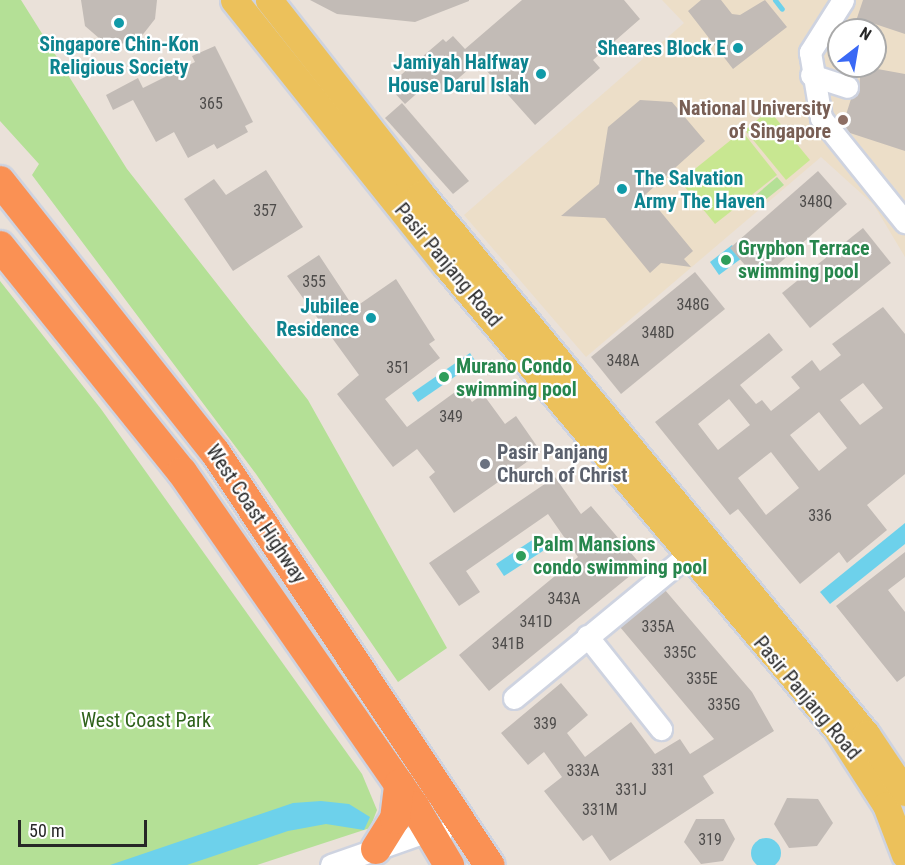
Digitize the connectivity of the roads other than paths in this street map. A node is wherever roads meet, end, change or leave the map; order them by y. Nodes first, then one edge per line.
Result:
1 (234, 0) edge
2 (269, 0) edge
3 (843, 0) edge
4 (811, 75) junction
5 (847, 87) dead end
6 (0, 181) edge
7 (905, 222) edge
8 (0, 246) edge
9 (468, 250) junction
10 (445, 264) junction
11 (708, 539) junction
12 (687, 555) junction
13 (587, 636) junction
14 (354, 659) junction
15 (514, 698) dead end
16 (662, 729) dead end
17 (894, 776) edge
18 (399, 784) junction
19 (428, 831) junction
20 (472, 838) junction
21 (376, 849) junction
22 (904, 853) edge
23 (332, 865) edge
24 (448, 865) edge
25 (489, 865) edge
26 (512, 865) edge

1 - 10 main road, Pasir Panjang Road
2 - 9 main road, Pasir Panjang Road
3 - 4 street
4 - 5 street
4 - 7 street
6 - 14 highway, West Coast Highway
8 - 18 highway, West Coast Highway
9 - 10 street
9 - 11 main road, Pasir Panjang Road
10 - 12 main road, Pasir Panjang Road
11 - 12 street
11 - 17 main road, Pasir Panjang Road
12 - 13 street
12 - 17 main road, Pasir Panjang Road
13 - 15 street
13 - 16 street
14 - 20 highway, West Coast Highway
14 - 26 highway
17 - 22 main road, Pasir Panjang Road
18 - 19 highway, West Coast Highway
18 - 21 highway
19 - 20 street
19 - 21 street
19 - 24 highway, West Coast Highway
20 - 25 highway, West Coast Highway
21 - 23 street

